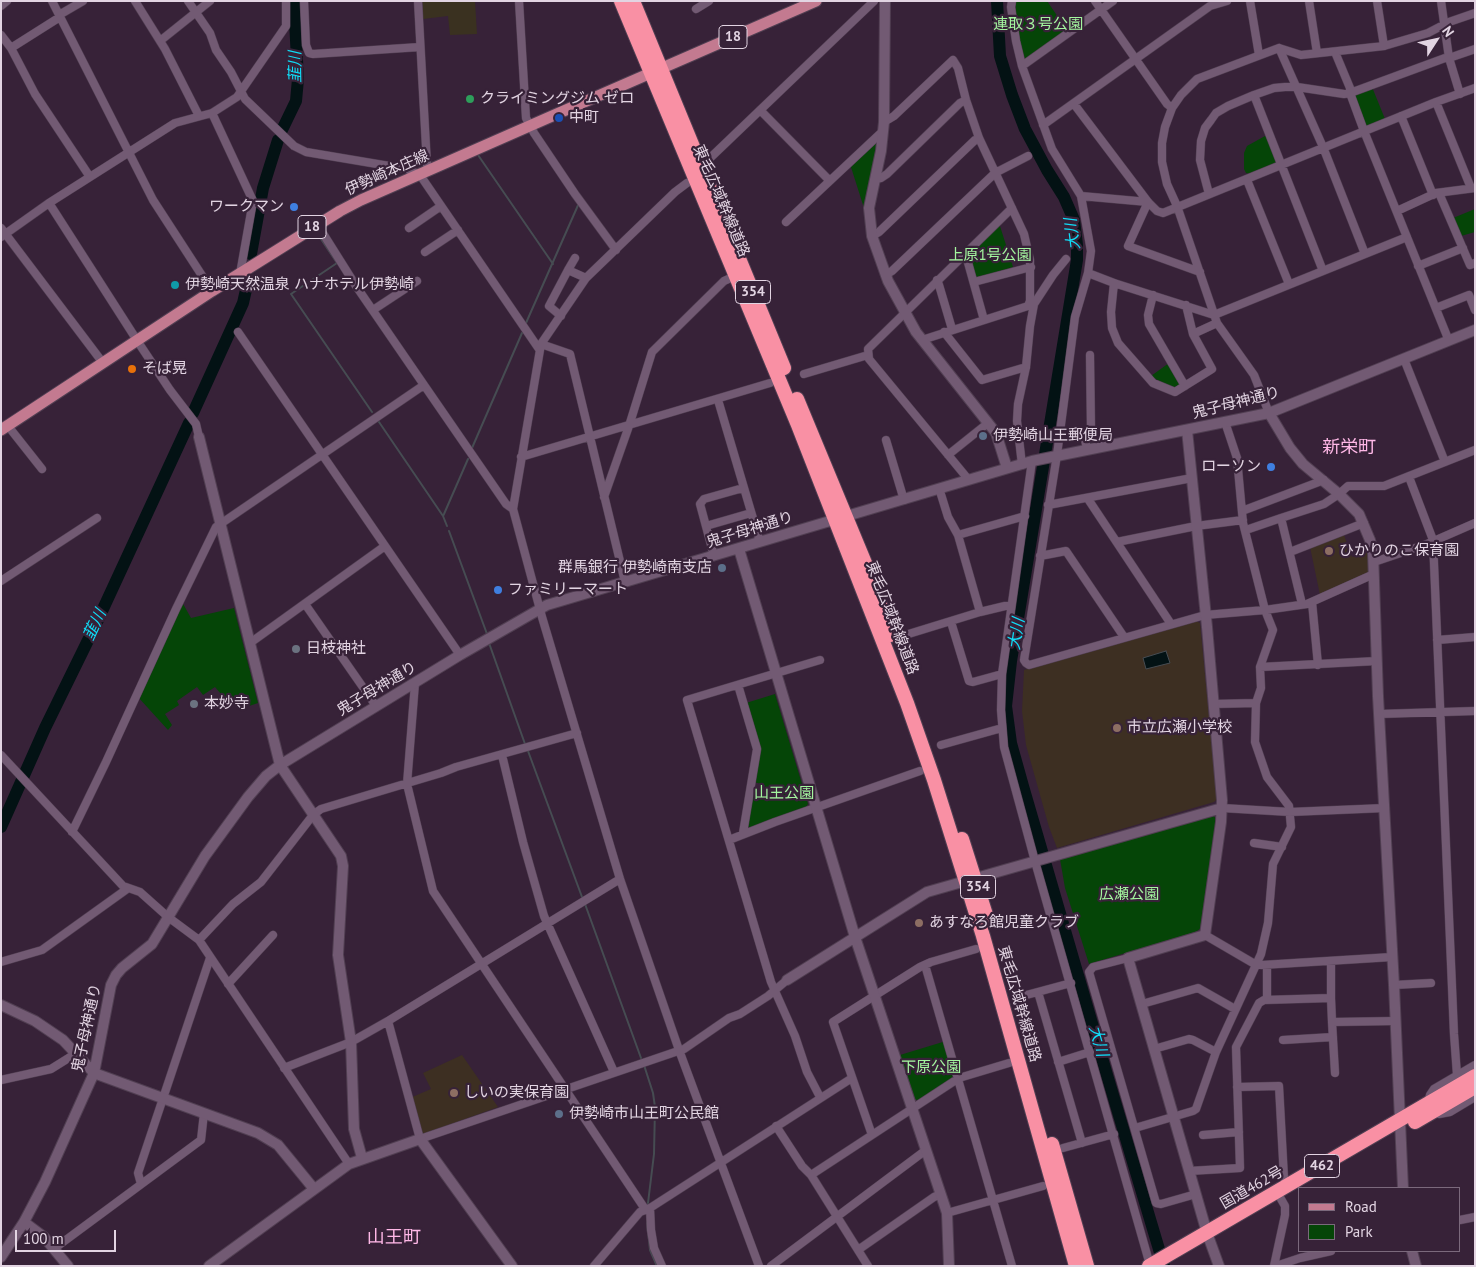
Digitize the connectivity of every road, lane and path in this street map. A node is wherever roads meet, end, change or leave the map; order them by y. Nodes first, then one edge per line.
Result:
1 (7, 1) edge
2 (52, 1) edge
3 (83, 1) edge
4 (135, 1) edge
5 (188, 1) edge
6 (210, 1) edge
7 (286, 1) edge
8 (304, 1) edge
9 (418, 1) edge
10 (519, 1) edge
11 (621, 1) edge
12 (633, 1) edge
13 (709, 1) edge
14 (816, 1) edge
15 (874, 1) edge
16 (885, 1) edge
17 (1012, 1) edge
18 (1095, 1) edge
19 (1112, 1) edge
20 (1227, 1) edge
21 (1250, 1) edge
22 (1309, 1) edge
23 (1377, 1) edge
24 (1441, 1) edge
25 (1, 6) edge
26 (696, 9) dead end
27 (1101, 10) junction
28 (196, 12) junction
29 (1475, 13) edge
30 (59, 16) junction
31 (1444, 25) junction
32 (1, 35) edge
33 (160, 41) junction
34 (1384, 46) junction
35 (420, 47) junction
36 (11, 48) junction
37 (1278, 48) junction
38 (1475, 49) edge
39 (1335, 52) junction
40 (1317, 53) junction
41 (1259, 55) junction
42 (1449, 58) junction
43 (1136, 60) junction
44 (1022, 66) junction
45 (655, 71) junction
46 (1297, 87) junction
47 (1474, 92) edge
48 (1350, 93) junction
49 (240, 94) junction
50 (1460, 94) junction
51 (1254, 95) junction
52 (966, 100) junction
53 (1436, 102) junction
54 (1074, 104) junction
55 (1172, 108) junction
56 (760, 110) junction
57 (212, 113) junction
58 (199, 116) junction
59 (1401, 116) junction
60 (1043, 125) junction
61 (530, 126) junction
62 (884, 126) junction
63 (1364, 131) junction
64 (979, 138) junction
65 (1323, 147) junction
66 (128, 152) junction
67 (1028, 156) dead end
68 (708, 160) dead end
69 (1281, 164) junction
70 (425, 173) junction
71 (995, 173) junction
72 (90, 177) junction
73 (875, 179) junction
74 (829, 180) junction
75 (1247, 180) junction
76 (687, 183) dead end
77 (1473, 188) edge
78 (1209, 194) junction
79 (1436, 194) junction
80 (1081, 196) junction
81 (1148, 202) junction
82 (49, 203) junction
83 (441, 206) junction
84 (1177, 206) junction
85 (1012, 208) junction
86 (1396, 211) junction
87 (786, 222) dead end
88 (317, 224) junction
89 (409, 228) dead end
90 (458, 230) junction
91 (3, 233) edge
92 (872, 236) junction
93 (1407, 237) junction
94 (1463, 248) junction
95 (616, 250) junction
96 (425, 252) dead end
97 (964, 254) junction
98 (1365, 254) junction
99 (575, 258) dead end
100 (1066, 259) dead end
101 (1475, 263) edge
102 (1418, 266) junction
103 (1030, 267) junction
104 (568, 270) junction
105 (1323, 271) junction
106 (1200, 272) junction
107 (1088, 273) junction
108 (240, 274) junction
109 (885, 275) junction
110 (735, 276) junction
111 (586, 278) junction
112 (937, 280) junction
113 (416, 281) dead end
114 (974, 282) junction
115 (1114, 283) junction
116 (1289, 284) junction
117 (212, 292) junction
118 (1154, 295) junction
119 (1032, 302) junction
120 (1186, 305) junction
121 (1436, 308) junction
122 (373, 310) junction
123 (1475, 310) edge
124 (905, 312) junction
125 (561, 316) junction
126 (1216, 319) junction
127 (984, 320) junction
128 (952, 329) junction
129 (1475, 330) edge
130 (238, 332) dead end
131 (944, 332) junction
132 (1193, 334) junction
133 (922, 340) junction
134 (138, 341) junction
135 (1449, 341) junction
136 (540, 346) junction
137 (1090, 355) dead end
138 (868, 356) junction
139 (1404, 359) junction
140 (103, 363) junction
141 (1026, 367) junction
142 (804, 374) dead end
143 (770, 383) dead end
144 (424, 385) junction
145 (1185, 386) junction
146 (718, 400) junction
147 (1269, 413) junction
148 (1225, 422) junction
149 (988, 423) junction
150 (629, 426) junction
151 (5, 428) edge
152 (1187, 430) junction
153 (199, 437) joint
154 (590, 438) junction
155 (886, 440) dead end
156 (1087, 449) junction
157 (1475, 450) edge
158 (323, 454) junction
159 (948, 455) junction
160 (1055, 456) junction
161 (521, 457) junction
162 (1034, 461) junction
163 (1445, 462) junction
164 (1022, 465) junction
165 (1007, 468) junction
166 (42, 469) dead end
167 (1409, 477) junction
168 (1192, 478) junction
169 (968, 479) junction
170 (1324, 480) junction
171 (743, 488) junction
172 (939, 488) junction
173 (1339, 494) junction
174 (604, 497) junction
175 (1088, 499) junction
176 (904, 500) junction
177 (1048, 505) junction
178 (513, 509) junction
179 (751, 513) junction
180 (1025, 516) junction
181 (1242, 516) junction
182 (97, 518) dead end
183 (841, 518) junction
184 (1281, 518) junction
185 (1364, 523) junction
186 (1475, 523) edge
187 (220, 525) junction
188 (706, 526) junction
189 (1196, 526) junction
190 (1246, 530) junction
191 (958, 535) junction
192 (1433, 540) junction
193 (760, 542) junction
194 (1117, 542) junction
195 (385, 546) junction
196 (739, 549) junction
197 (1290, 552) junction
198 (714, 556) junction
199 (1040, 556) junction
200 (1374, 562) junction
201 (1374, 574) junction
202 (1, 581) edge
203 (625, 582) junction
204 (1312, 602) junction
205 (305, 604) junction
206 (1302, 604) junction
207 (1011, 606) junction
208 (540, 608) junction
209 (1265, 610) junction
210 (980, 612) junction
211 (1205, 615) junction
212 (951, 622) junction
213 (1172, 624) junction
214 (902, 636) dead end
215 (1124, 637) junction
216 (1475, 638) edge
217 (1437, 640) junction
218 (250, 643) junction
219 (460, 655) junction
220 (820, 660) dead end
221 (1377, 661) junction
222 (1318, 665) junction
223 (1260, 667) junction
224 (776, 674) junction
225 (1002, 674) junction
226 (415, 682) junction
227 (738, 685) junction
228 (1256, 703) junction
229 (1213, 704) junction
230 (376, 706) junction
231 (1475, 711) edge
232 (1440, 712) junction
233 (1379, 714) junction
234 (1002, 728) junction
235 (576, 733) junction
236 (941, 744) dead end
237 (1, 755) edge
238 (502, 755) junction
239 (280, 765) junction
240 (920, 771) dead end
241 (407, 784) junction
242 (816, 808) junction
243 (1222, 808) junction
244 (1385, 808) junction
245 (1290, 812) junction
246 (313, 815) junction
247 (72, 832) junction
248 (743, 833) junction
249 (729, 840) junction
250 (1254, 842) dead end
251 (1282, 847) junction
252 (1036, 860) junction
253 (620, 878) junction
254 (970, 879) junction
255 (127, 889) junction
256 (168, 917) junction
257 (546, 923) junction
258 (273, 935) dead end
259 (1205, 935) junction
260 (855, 937) junction
261 (199, 940) junction
262 (976, 949) dead end
263 (1392, 957) junction
264 (210, 958) junction
265 (1128, 958) junction
266 (3, 959) edge
267 (1331, 962) junction
268 (481, 964) junction
269 (926, 964) junction
270 (1257, 964) junction
271 (1267, 965) junction
272 (787, 980) joint
273 (1071, 983) junction
274 (1430, 983) dead end
275 (228, 984) junction
276 (1394, 985) junction
277 (775, 990) junction
278 (1038, 992) junction
279 (875, 995) junction
280 (1019, 997) dead end
281 (1331, 998) junction
282 (1268, 1000) junction
283 (1142, 1004) junction
284 (1, 1005) edge
285 (1236, 1009) junction
286 (388, 1021) junction
287 (1396, 1021) junction
288 (1332, 1022) junction
289 (1332, 1037) junction
290 (1283, 1040) dead end
291 (351, 1042) junction
292 (1154, 1049) junction
293 (679, 1050) junction
294 (1090, 1052) junction
295 (1216, 1052) junction
296 (75, 1054) junction
297 (1058, 1062) junction
298 (1009, 1063) dead end
299 (1475, 1065) edge
300 (284, 1068) junction
301 (614, 1072) junction
302 (94, 1073) junction
303 (1335, 1073) dead end
304 (1457, 1075) junction
305 (1475, 1076) edge
306 (852, 1078) junction
307 (960, 1078) junction
308 (1, 1080) edge
309 (1237, 1087) junction
310 (1475, 1087) edge
311 (564, 1090) junction
312 (820, 1097) junction
313 (1475, 1097) edge
314 (164, 1099) junction
315 (1431, 1107) junction
316 (913, 1109) junction
317 (204, 1114) junction
318 (1174, 1117) junction
319 (1401, 1125) junction
320 (776, 1126) junction
321 (1135, 1128) junction
322 (1239, 1132) junction
323 (1114, 1134) junction
324 (872, 1135) junction
325 (1203, 1135) dead end
326 (420, 1139) junction
327 (1082, 1143) junction
328 (1063, 1148) dead end
329 (926, 1150) junction
330 (362, 1158) junction
331 (721, 1163) junction
332 (349, 1164) junction
333 (1189, 1171) junction
334 (811, 1175) junction
335 (141, 1184) junction
336 (1044, 1186) dead end
337 (1403, 1187) edge
338 (314, 1188) junction
339 (1284, 1193) junction
340 (941, 1194) junction
341 (1196, 1194) junction
342 (994, 1200) junction
343 (647, 1208) junction
344 (947, 1213) junction
345 (837, 1216) junction
346 (1475, 1217) edge
347 (1461, 1220) edge
348 (24, 1222) junction
349 (1209, 1237) junction
350 (55, 1248) junction
351 (858, 1250) junction
352 (1327, 1252) edge
353 (1412, 1252) edge
354 (1, 1257) edge
355 (1169, 1262) edge
356 (1151, 1265) edge
357 (68, 1266) edge
358 (210, 1266) edge
359 (512, 1266) edge
360 (594, 1266) edge
361 (662, 1266) edge
362 (759, 1266) edge
363 (771, 1266) edge
364 (868, 1266) edge
365 (949, 1266) edge
366 (1012, 1266) edge
367 (1076, 1266) edge
368 (1087, 1266) edge
369 (1219, 1266) edge
370 (1275, 1266) edge
371 (1416, 1266) edge

1 - 25 street
2 - 30 street
3 - 30 street
4 - 33 street
5 - 28 street
6 - 28 street
7 - 49 street
8 - 35 street
9 - 35 street
10 - 61 street
11 - 45 highway, 東毛広域幹線道路 / 354
12 - 45 highway, 東毛広域幹線道路 / 354
13 - 26 street
14 - 45 main road, 伊勢崎本庄線 / 18
15 - 56 street
16 - 62 street
17 - 44 street
18 - 27 street
19 - 27 street
20 - 43 street
21 - 41 street
22 - 40 street
23 - 34 street
24 - 31 street
27 - 43 street
27 - 44 street
28 - 33 street
28 - 49 street
29 - 31 street
30 - 36 street
30 - 66 street
31 - 34 street
31 - 42 street
32 - 36 street
33 - 58 street
34 - 39 street
35 - 70 street
36 - 72 street
37 - 40 street
37 - 41 street
37 - 46 street
38 - 42 street
39 - 40 street
39 - 48 street
41 - 55 street
42 - 48 street
42 - 50 street
43 - 54 street
43 - 55 street
44 - 60 street
45 - 61 main road, 伊勢崎本庄線 / 18
45 - 110 highway, 東毛広域幹線道路 / 354
45 - 183 highway, 東毛広域幹線道路 / 354
46 - 48 street
46 - 51 street
46 - 65 street
47 - 50 street
48 - 63 street
49 - 57 street
49 - 70 street
50 - 53 street
51 - 69 street
51 - 78 street
52 - 62 street
52 - 64 street
52 - 73 street
53 - 59 street
53 - 77 street
54 - 60 street
54 - 81 street
55 - 84 street
56 - 68 street
56 - 74 street
57 - 58 street
57 - 108 street
58 - 66 street
59 - 63 street
59 - 79 street
60 - 80 street
61 - 70 main road, 伊勢崎本庄線 / 18
61 - 95 street
62 - 73 street
62 - 74 street
63 - 65 street
63 - 86 street
64 - 71 street
64 - 92 street
65 - 69 street
65 - 98 street
66 - 72 street
66 - 117 street
67 - 71 street
69 - 75 street
69 - 105 street
70 - 83 street
70 - 88 main road, 伊勢崎本庄線 / 18
71 - 85 street
71 - 109 street
72 - 82 street
73 - 92 street
74 - 87 street
75 - 78 street
75 - 116 street
76 - 95 street
77 - 79 street
78 - 84 street
79 - 86 street
79 - 94 street
80 - 81 street
80 - 107 street
81 - 84 street
81 - 106 street
82 - 91 street
82 - 134 street
83 - 89 street
83 - 90 street
84 - 106 street
85 - 97 street
85 - 103 street
86 - 93 street
88 - 108 main road, 伊勢崎本庄線 / 18
88 - 122 street
90 - 96 street
90 - 136 street
91 - 140 street
92 - 109 street
93 - 98 street
93 - 102 street
94 - 101 street
94 - 102 street
95 - 111 street
97 - 112 street
97 - 114 street
98 - 105 street
99 - 104 street
100 - 119 street
102 - 121 street
103 - 114 street
103 - 119 street
104 - 111 street
104 - 125 street
105 - 116 street
106 - 126 street
107 - 115 street
107 - 160 street
108 - 117 main road, 伊勢崎本庄線 / 18
109 - 124 street
110 - 150 street
110 - 183 highway, 東毛広域幹線道路 / 354
111 - 125 street
112 - 124 street
112 - 128 street
113 - 122 street
114 - 127 street
115 - 118 street
115 - 145 street
116 - 126 street
117 - 134 main road, 伊勢崎本庄線 / 18
118 - 120 street
118 - 145 street
119 - 127 street
119 - 141 street
120 - 126 street
120 - 132 street
121 - 123 street
121 - 135 street
122 - 144 street
124 - 133 street
124 - 138 street
125 - 136 street
126 - 132 street
126 - 147 street
127 - 128 street
128 - 131 street
129 - 135 street, 鬼子母神通り
130 - 158 street
131 - 133 street
131 - 141 street
132 - 145 street
133 - 149 street
134 - 140 main road, 伊勢崎本庄線 / 18
134 - 153 street
135 - 139 street, 鬼子母神通り
136 - 154 street
136 - 161 street
137 - 156 street
138 - 142 street
138 - 159 street
139 - 147 street, 鬼子母神通り
139 - 163 street
140 - 151 main road, 伊勢崎本庄線 / 18
141 - 164 street
143 - 146 street
144 - 158 street
144 - 178 street
146 - 150 street
146 - 171 street
147 - 148 street, 鬼子母神通り
147 - 170 street
148 - 152 street, 鬼子母神通り
148 - 181 street
149 - 159 street
149 - 165 street
150 - 154 street
150 - 174 street
151 - 166 street
152 - 156 street, 鬼子母神通り
152 - 168 street
153 - 187 street
154 - 161 street
154 - 174 street
155 - 176 street
156 - 160 street, 鬼子母神通り
157 - 163 street
158 - 187 street
158 - 195 street
159 - 169 street
160 - 162 street, 鬼子母神通り
160 - 177 street
161 - 178 street
162 - 164 street, 鬼子母神通り
162 - 180 street
163 - 167 street
164 - 165 street, 鬼子母神通り
165 - 169 street, 鬼子母神通り
167 - 173 street
167 - 192 street
168 - 175 street
168 - 189 street
169 - 172 street, 鬼子母神通り
170 - 173 street
170 - 181 street
171 - 179 street
171 - 188 street
172 - 176 street, 鬼子母神通り
172 - 191 street
173 - 184 street
173 - 185 street
174 - 203 street
175 - 177 street
175 - 194 street
176 - 183 street, 鬼子母神通り
177 - 199 street
178 - 208 street
179 - 188 street
179 - 193 street
180 - 191 street
180 - 207 street
181 - 189 street
181 - 190 street
182 - 202 street
183 - 193 street, 鬼子母神通り
183 - 254 highway, 東毛広域幹線道路 / 354
184 - 190 street
184 - 197 street
185 - 197 street
185 - 200 street
186 - 192 street
187 - 218 street
187 - 247 street
188 - 198 street
189 - 194 street
189 - 211 street
190 - 209 street
191 - 210 street
192 - 200 street
192 - 217 street
193 - 196 street, 鬼子母神通り
194 - 213 street
195 - 205 street
195 - 219 street
196 - 198 street, 鬼子母神通り
196 - 224 street
197 - 206 street
198 - 203 street, 鬼子母神通り
199 - 215 street
199 - 215 street
200 - 201 street
201 - 204 street
201 - 221 street
203 - 208 street, 鬼子母神通り
204 - 206 street
204 - 222 street
205 - 218 street
205 - 230 street
206 - 209 street
207 - 210 street
207 - 225 street
208 - 219 street, 鬼子母神通り
208 - 235 street
209 - 211 street
209 - 223 street
210 - 212 street
211 - 213 street
211 - 229 street
212 - 214 street
212 - 225 street
213 - 215 street
216 - 217 street
217 - 232 street
218 - 239 street
219 - 226 street, 鬼子母神通り
220 - 224 street
221 - 222 street
221 - 233 street
222 - 223 street
223 - 228 street
224 - 227 street
224 - 242 street
225 - 234 street
226 - 230 street, 鬼子母神通り
226 - 241 street
227 - 248 street
227 - 249 street
228 - 229 street
228 - 245 street
229 - 243 street
230 - 239 street, 鬼子母神通り
231 - 232 street
232 - 233 street
232 - 304 street
233 - 244 street
234 - 236 street
234 - 252 street
235 - 238 street
235 - 253 street
237 - 247 street
238 - 241 street
238 - 257 street
239 - 246 street
239 - 256 street, 鬼子母神通り
240 - 242 street
241 - 246 street
241 - 268 street
242 - 248 street
242 - 260 street
243 - 245 street
243 - 252 street
243 - 259 street
244 - 245 street
244 - 263 street
245 - 251 street
246 - 261 street
246 - 291 street
247 - 255 street
248 - 249 street
249 - 277 street
250 - 251 street
251 - 270 street
252 - 254 street
252 - 273 street
253 - 257 street
253 - 293 street
254 - 260 street
254 - 367 highway, 東毛広域幹線道路 / 354
254 - 368 highway, 東毛広域幹線道路 / 354
255 - 256 street
255 - 266 street
256 - 261 street
256 - 302 street, 鬼子母神通り
257 - 268 street
257 - 301 street
258 - 275 street
259 - 265 street
259 - 270 street
260 - 272 street
260 - 279 street
261 - 264 street
262 - 269 street
263 - 267 street
263 - 276 street
264 - 275 street
264 - 314 street
265 - 283 street
265 - 321 street
267 - 271 street
267 - 281 street
268 - 286 street
268 - 311 street
269 - 279 street
269 - 307 street
270 - 271 street
270 - 285 street
271 - 282 street
272 - 277 street
273 - 278 street
273 - 294 street
274 - 276 street
275 - 300 street
276 - 287 street
277 - 293 street
277 - 312 street
278 - 280 street
278 - 297 street
279 - 306 street
279 - 316 street
281 - 282 street
281 - 288 street
282 - 309 street
283 - 285 street
283 - 292 street
284 - 296 street
285 - 295 street
286 - 291 street
286 - 326 street
287 - 288 street
287 - 319 street
288 - 289 street
289 - 290 street
289 - 303 street
291 - 300 street
291 - 330 street
292 - 295 street
292 - 318 street
293 - 301 street
293 - 331 street
294 - 297 street
294 - 323 street
295 - 318 street
296 - 302 street
296 - 308 street
297 - 327 street
298 - 307 street
299 - 304 street
300 - 332 street
301 - 311 street
302 - 314 street
302 - 348 street, 鬼子母神通り
304 - 315 street
305 - 315 highway, 国道462号 / 462
306 - 312 street
306 - 324 street
307 - 316 street
307 - 342 street
309 - 322 street
309 - 339 street
310 - 315 highway, 国道462号 / 462
311 - 326 street
311 - 343 street
312 - 320 street
313 - 315 street
314 - 317 street
314 - 335 street
315 - 319 highway, 国道462号 / 462
316 - 324 street
316 - 329 street
317 - 335 street
317 - 338 street
318 - 321 street
318 - 333 street
319 - 337 street
319 - 339 highway, 国道462号 / 462
320 - 331 street
320 - 334 street
321 - 341 street
322 - 325 street
322 - 333 street
323 - 327 street
323 - 356 street
324 - 334 street
326 - 330 street
326 - 359 street
327 - 328 street
329 - 340 street
329 - 345 street
330 - 332 street
331 - 343 street
331 - 362 street
332 - 338 street
333 - 341 street
334 - 345 street
335 - 350 street
336 - 342 street
338 - 358 street
339 - 349 highway, 国道462号 / 462
339 - 370 street
340 - 344 street
340 - 351 street
341 - 349 street
342 - 344 street
342 - 366 street
343 - 360 street
343 - 361 street
344 - 365 street
345 - 351 street
345 - 363 street
346 - 347 street
348 - 350 street
348 - 354 street, 鬼子母神通り
349 - 355 highway, 国道462号 / 462
349 - 369 street
350 - 357 street
351 - 364 street
352 - 370 street
353 - 371 street
355 - 356 highway, 国道462号 / 462

